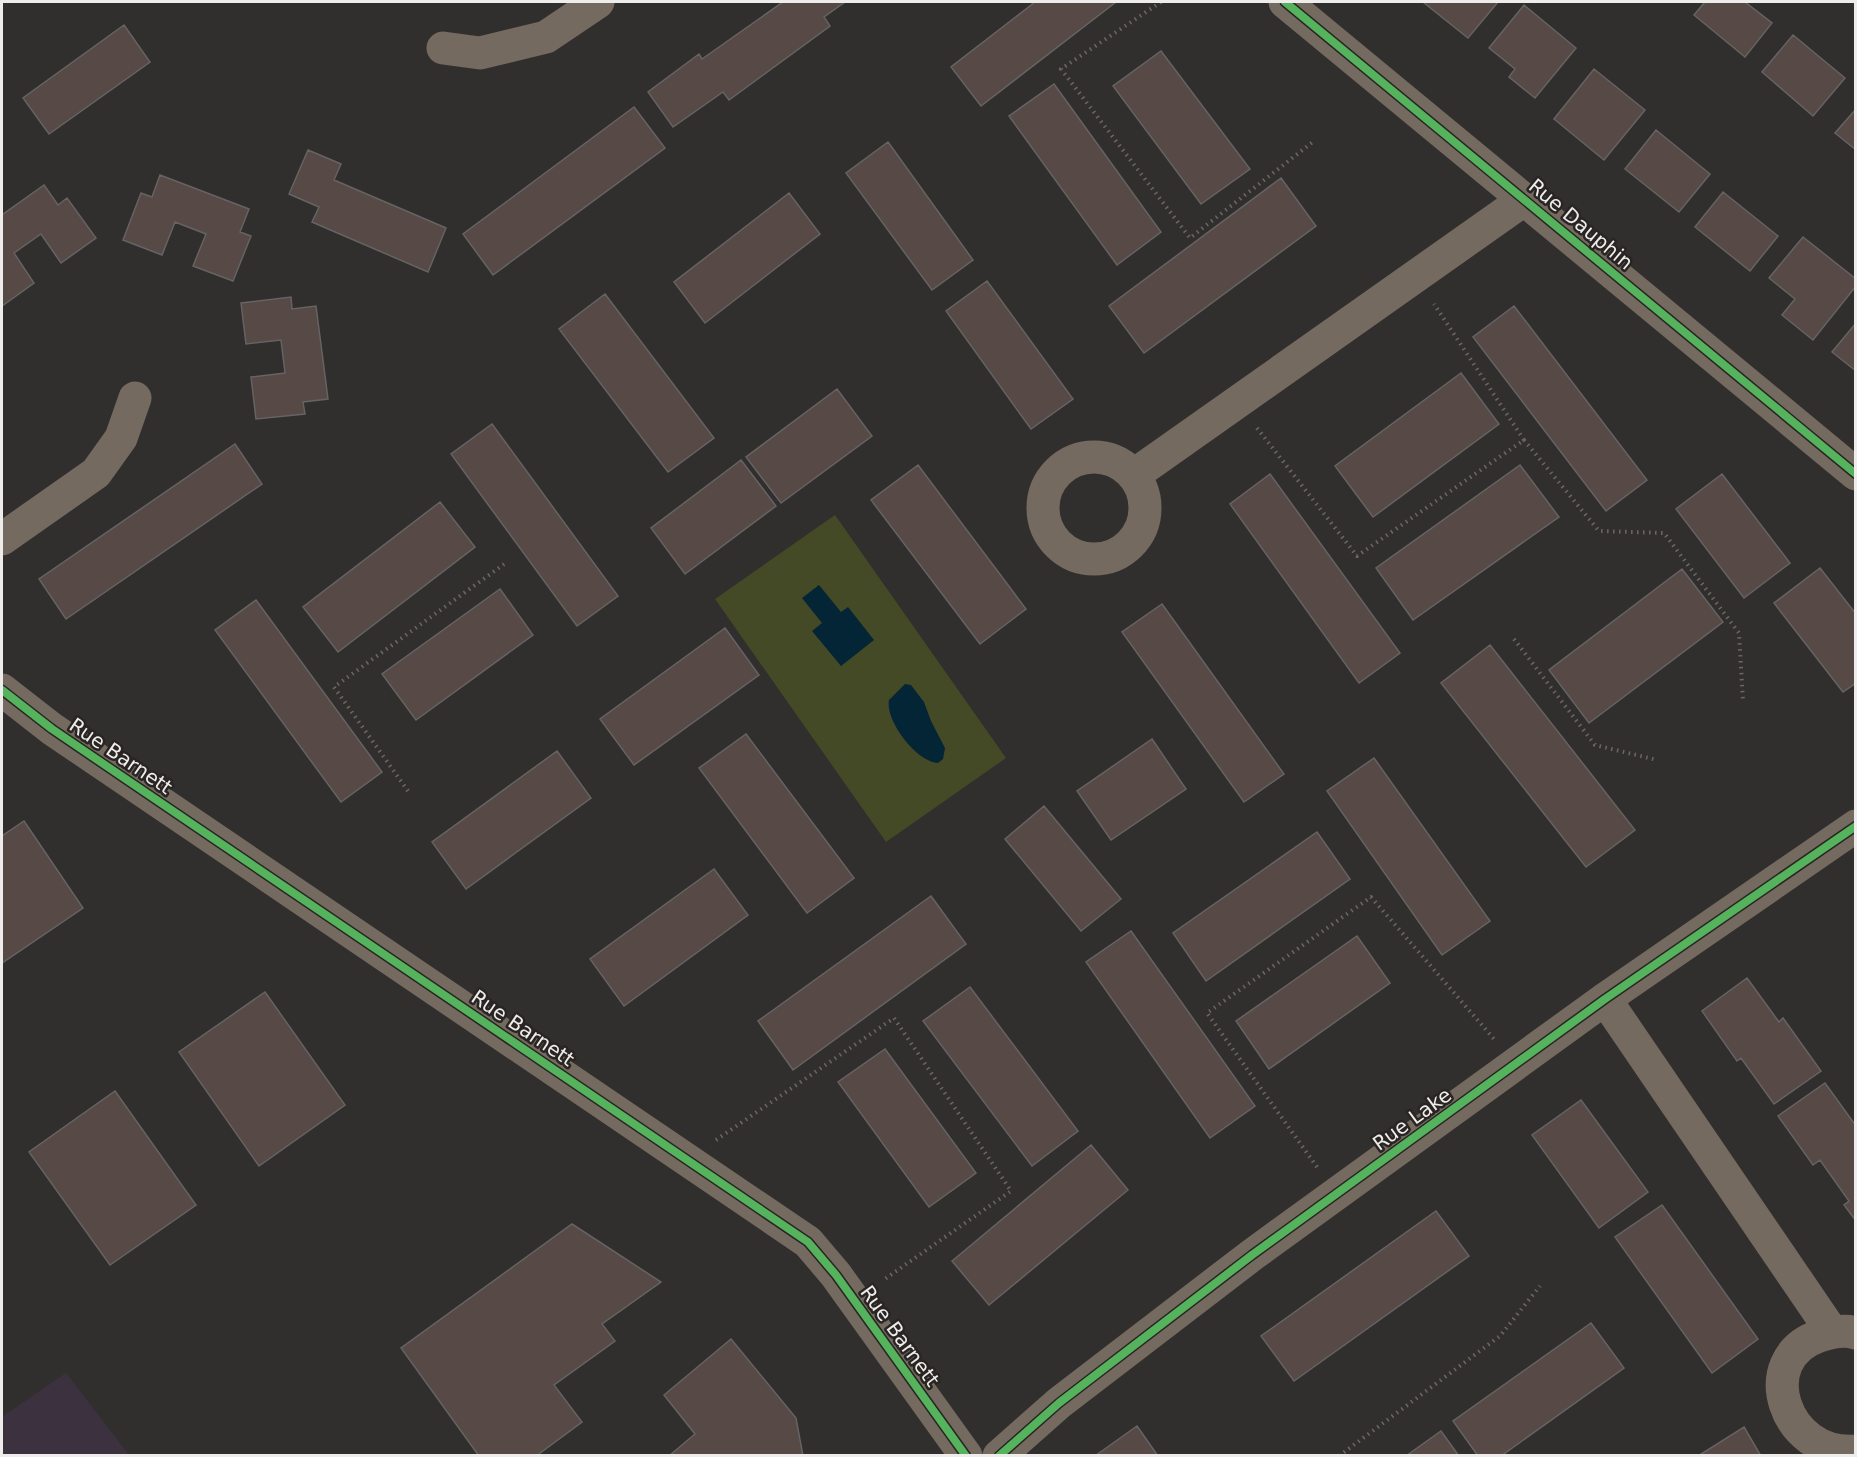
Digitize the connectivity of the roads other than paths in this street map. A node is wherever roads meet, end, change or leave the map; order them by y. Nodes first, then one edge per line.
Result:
1 (598, 2) edge
2 (1285, 2) edge
3 (443, 48) dead end
4 (1525, 199) junction
5 (135, 398) dead end
6 (1856, 474) edge
7 (1134, 475) dead end
8 (2, 539) edge
9 (2, 690) edge
10 (1856, 826) edge
11 (1605, 999) junction
12 (1844, 1333) edge
13 (1856, 1451) edge
14 (966, 1455) edge
15 (999, 1455) edge

1 - 3 street
2 - 4 street, Rue Dauphin
4 - 6 street, Rue Dauphin
4 - 7 street, Rue Dauphin
5 - 8 street
9 - 14 street, Rue Barnett
10 - 11 street, Rue Lake
11 - 12 street
11 - 15 street, Rue Lake
12 - 13 street

